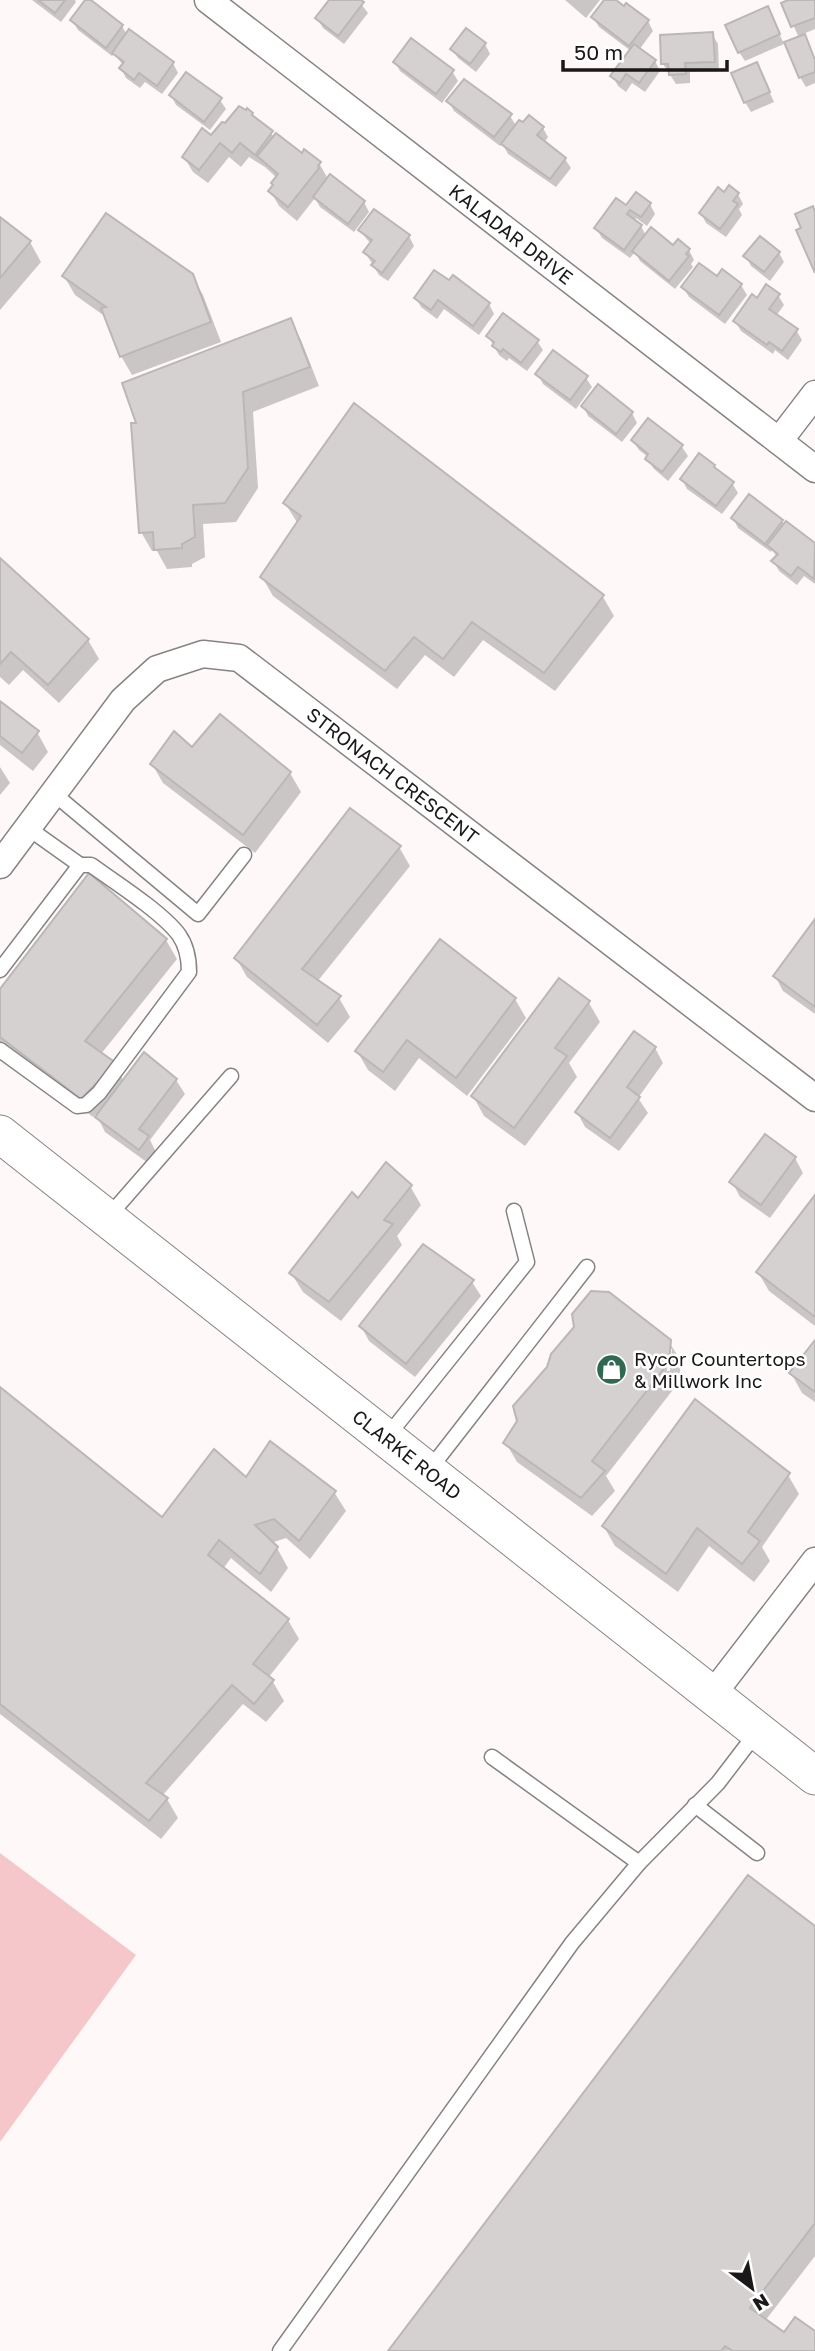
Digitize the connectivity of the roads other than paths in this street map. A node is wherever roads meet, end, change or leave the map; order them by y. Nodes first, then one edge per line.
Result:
1 (224, 5) edge
2 (815, 394) edge
3 (779, 441) junction
4 (815, 469) edge
5 (53, 793) junction
6 (28, 828) junction
7 (244, 855) dead end
8 (1, 860) edge
9 (80, 865) junction
10 (0, 970) edge
11 (0, 1050) edge
12 (231, 1076) dead end
13 (815, 1098) edge
14 (0, 1134) edge
15 (514, 1212) dead end
16 (107, 1218) junction
17 (587, 1267) dead end
18 (386, 1438) junction
19 (428, 1471) junction
20 (815, 1561) edge
21 (712, 1695) junction
22 (758, 1731) junction
23 (492, 1757) dead end
24 (815, 1776) edge
25 (695, 1805) junction
26 (757, 1853) dead end
27 (639, 1863) junction
28 (281, 2351) edge

1 - 3 street, KALADAR DRIVE
2 - 3 street
3 - 4 street, KALADAR DRIVE
5 - 6 street, STRONACH CRESCENT
5 - 7 lane
5 - 13 street, STRONACH CRESCENT
6 - 8 street, STRONACH CRESCENT
6 - 9 lane
9 - 10 lane
9 - 11 lane
12 - 16 lane
14 - 16 main road, CLARKE ROAD
15 - 18 lane
16 - 18 main road, CLARKE ROAD
17 - 19 lane
18 - 19 main road, CLARKE ROAD
19 - 21 main road, CLARKE ROAD
20 - 21 street
21 - 22 main road, CLARKE ROAD
22 - 24 main road, CLARKE ROAD
22 - 25 lane
23 - 27 lane
25 - 26 lane
25 - 27 lane
27 - 28 lane

